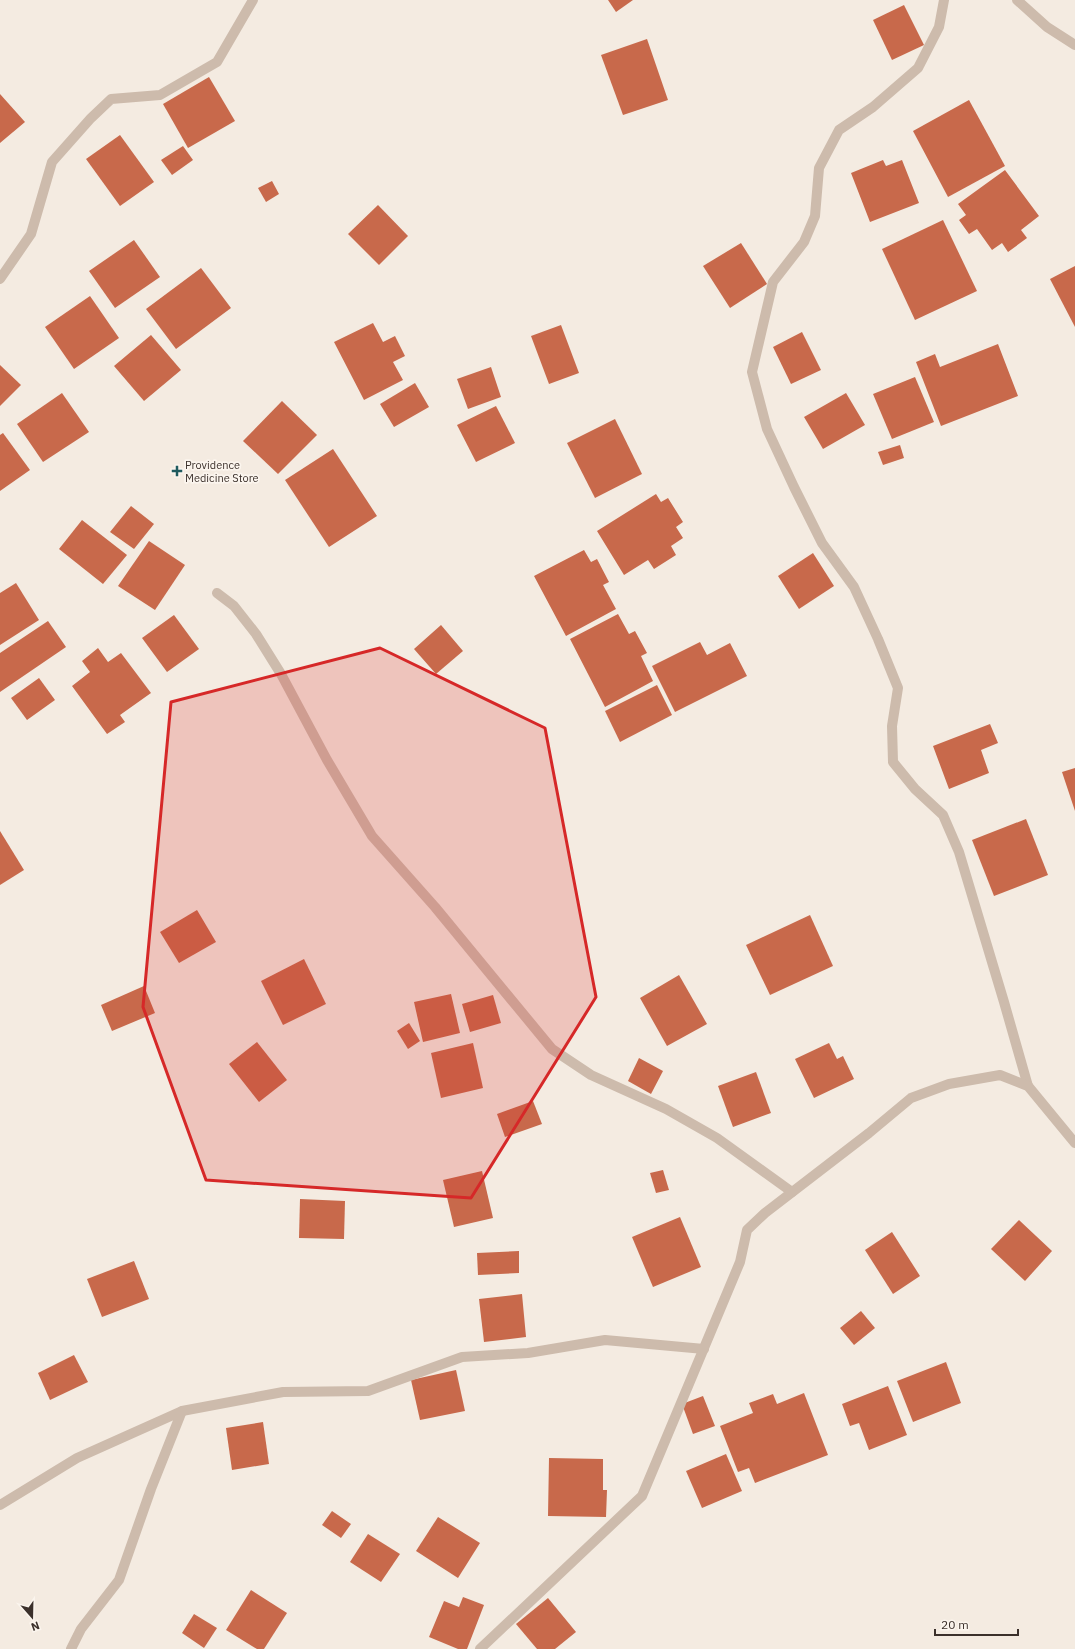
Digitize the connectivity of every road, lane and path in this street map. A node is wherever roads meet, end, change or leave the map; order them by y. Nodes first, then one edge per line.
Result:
1 (253, 0) edge
2 (944, 0) edge
3 (1017, 0) edge
4 (1075, 45) edge
5 (0, 278) edge
6 (217, 593) dead end
7 (1028, 1086) junction
8 (1075, 1143) edge
9 (792, 1192) junction
10 (704, 1350) junction
11 (182, 1411) junction
12 (0, 1505) edge
13 (71, 1649) edge
14 (480, 1649) edge

1 - 5 street
2 - 7 street
3 - 4 street
6 - 9 street
7 - 8 street
7 - 9 street
9 - 10 street
10 - 11 street
10 - 14 street
11 - 12 street
11 - 13 street

